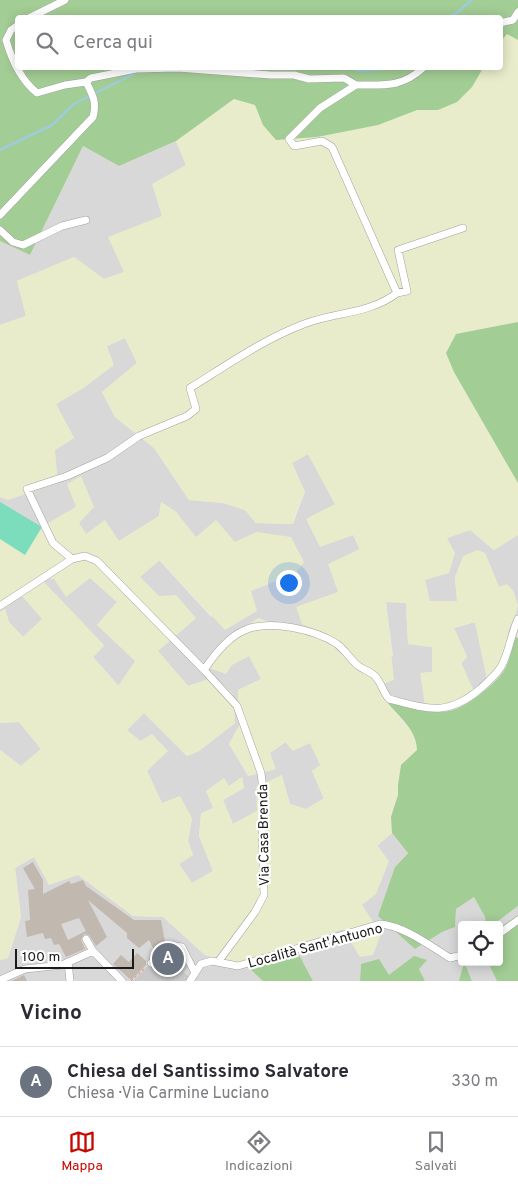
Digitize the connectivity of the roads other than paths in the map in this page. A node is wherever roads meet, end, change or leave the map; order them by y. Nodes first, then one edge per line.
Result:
1 (65, 0) edge
2 (518, 12) edge
3 (35, 15) edge
4 (503, 22) edge
5 (15, 28) edge
6 (15, 64) edge
7 (18, 70) edge
8 (131, 70) edge
9 (205, 70) edge
10 (421, 70) edge
11 (356, 85) junction
12 (88, 86) junction
13 (0, 215) edge
14 (86, 220) dead end
15 (463, 228) dead end
16 (0, 230) edge
17 (398, 293) junction
18 (72, 559) junction
19 (0, 606) edge
20 (518, 619) edge
21 (204, 670) junction
22 (518, 920) edge
23 (503, 931) edge
24 (86, 938) dead end
25 (93, 951) junction
26 (458, 956) edge
27 (68, 962) junction
28 (151, 962) road end
29 (218, 962) junction
30 (195, 973) junction
31 (0, 980) edge
32 (70, 981) edge
33 (122, 981) edge
34 (190, 981) edge

1 - 3 street
2 - 4 street
5 - 6 street
7 - 12 street
8 - 12 street
9 - 11 street
10 - 11 street
11 - 17 street
12 - 13 street
14 - 16 street
15 - 17 street
17 - 18 street
18 - 19 street
18 - 21 street, Via Casa Brenda
20 - 21 street
21 - 29 street, Via Casa Brenda
22 - 23 street
24 - 25 street
25 - 27 street
25 - 33 street
26 - 29 street, Località Sant'Antuono
27 - 31 street
27 - 32 street
28 - 30 street
29 - 30 street, Località Sant'Antuono
30 - 34 street

